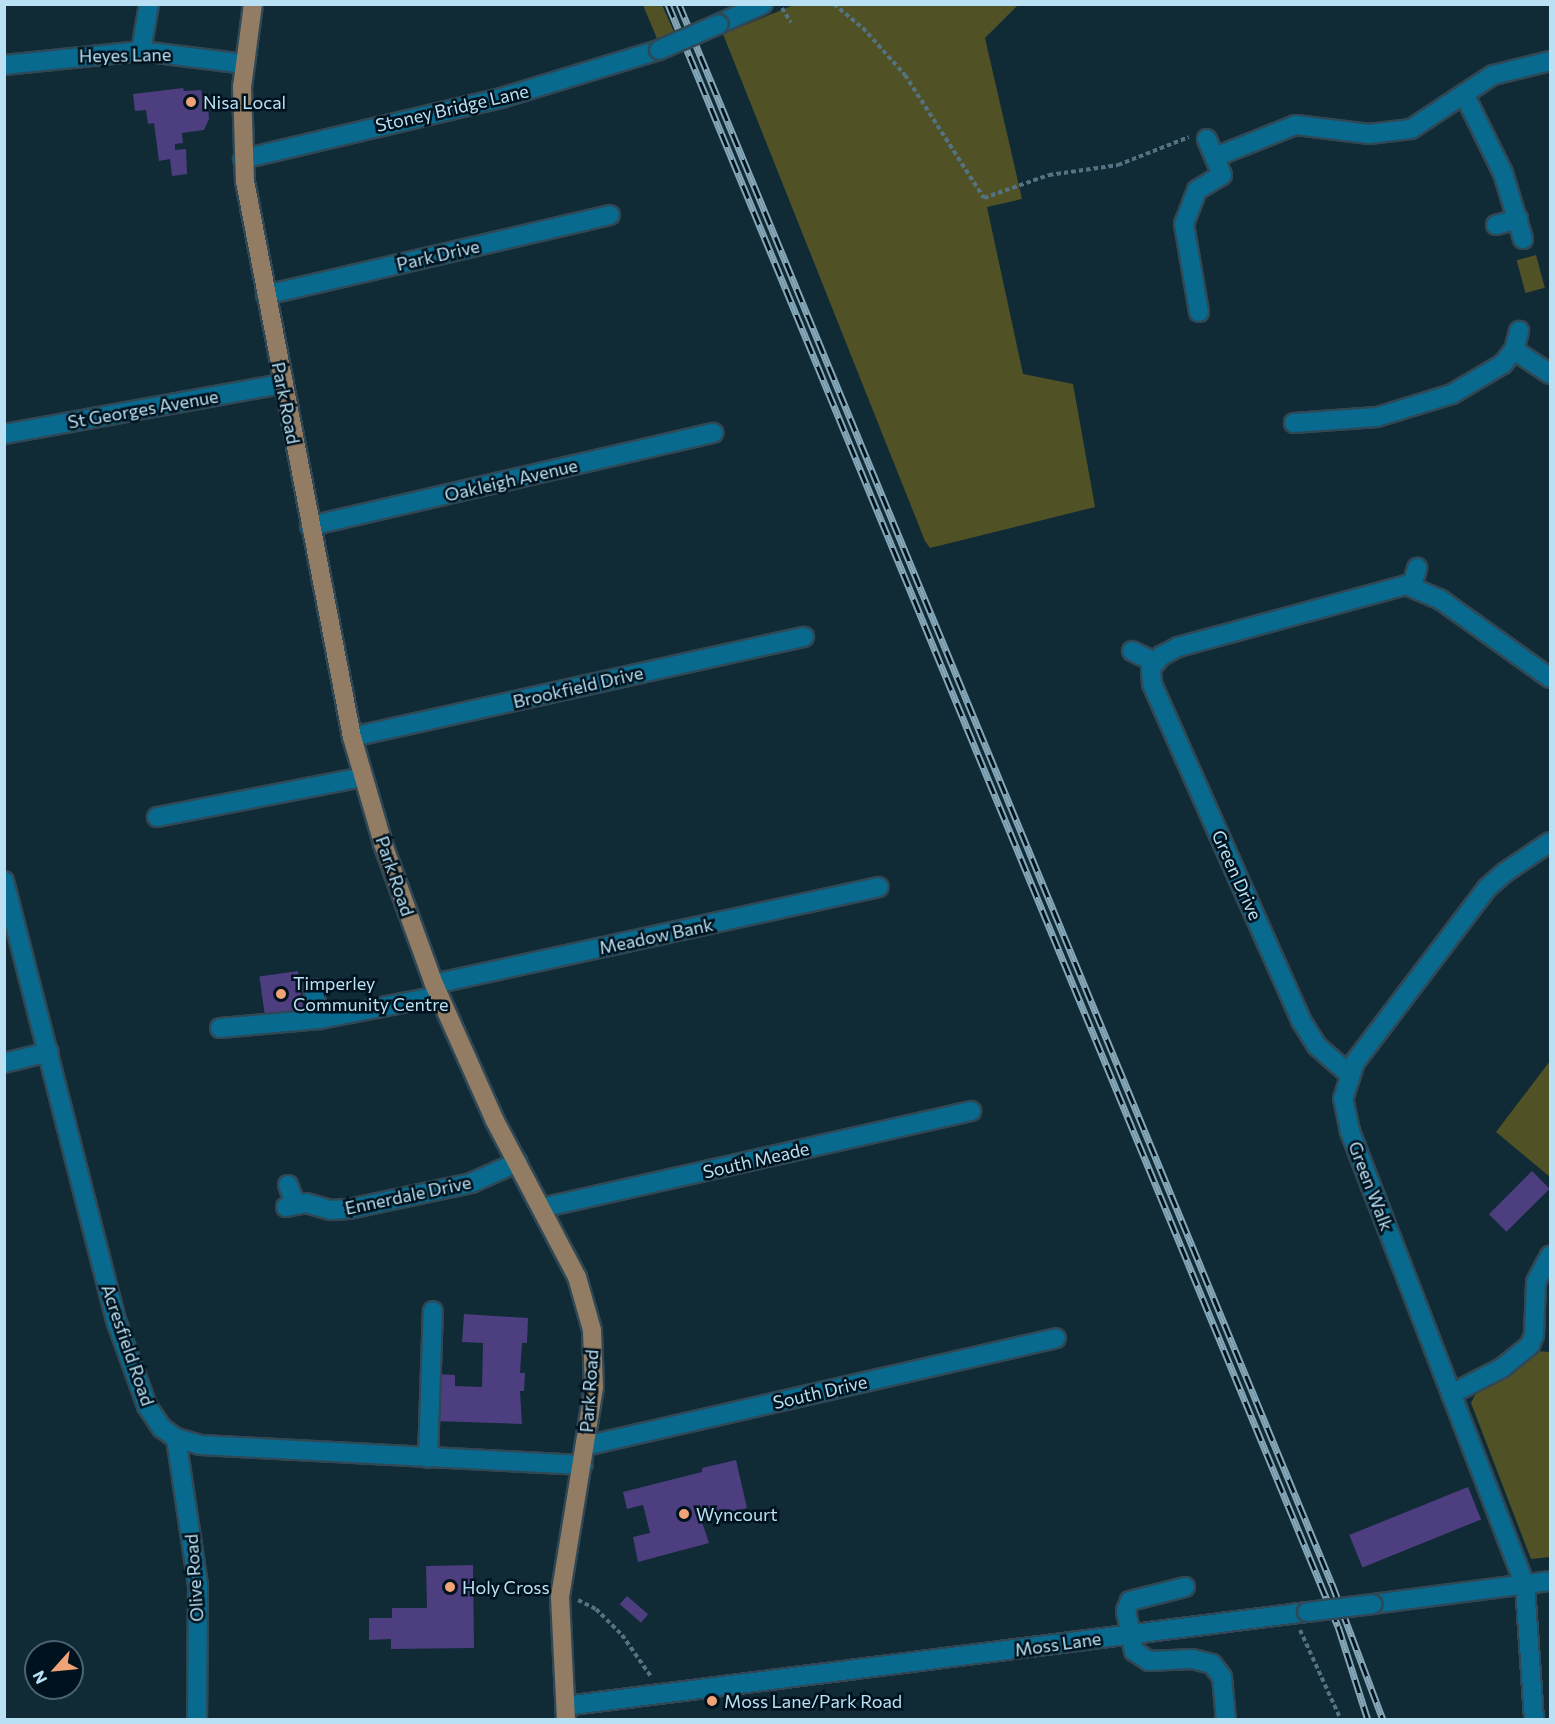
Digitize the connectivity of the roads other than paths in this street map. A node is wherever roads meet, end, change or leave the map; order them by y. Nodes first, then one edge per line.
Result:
1 (148, 4) edge
2 (253, 4) edge
3 (763, 4) edge
4 (141, 51) junction
5 (1551, 62) edge
6 (245, 64) junction
7 (4, 65) edge
8 (1464, 94) junction
9 (1207, 140) road end
10 (1215, 157) junction
11 (243, 159) junction
12 (610, 215) dead end
13 (1518, 219) junction
14 (1496, 225) dead end
15 (1523, 239) dead end
16 (266, 295) junction
17 (1199, 312) dead end
18 (1519, 331) dead end
19 (1514, 350) junction
20 (1551, 374) edge
21 (282, 384) junction
22 (1294, 423) dead end
23 (713, 433) dead end
24 (4, 434) edge
25 (310, 526) junction
26 (1417, 568) dead end
27 (1412, 586) junction
28 (804, 637) dead end
29 (1132, 651) dead end
30 (1155, 662) junction
31 (1551, 678) edge
32 (352, 737) junction
33 (363, 777) junction
34 (157, 817) dead end
35 (1551, 842) edge
36 (4, 881) edge
37 (879, 887) dead end
38 (314, 989) dead end
39 (436, 990) junction
40 (320, 1019) junction
41 (220, 1028) dead end
42 (49, 1052) junction
43 (4, 1063) edge
44 (1349, 1074) junction
45 (971, 1111) dead end
46 (518, 1162) junction
47 (288, 1185) dead end
48 (541, 1208) junction
49 (1551, 1256) edge
50 (432, 1311) dead end
51 (1056, 1338) dead end
52 (1450, 1395) junction
53 (176, 1438) junction
54 (585, 1446) junction
55 (428, 1458) junction
56 (582, 1465) junction
57 (1551, 1581) edge
58 (1525, 1585) junction
59 (1185, 1587) dead end
60 (1130, 1634) junction
61 (566, 1713) edge
62 (197, 1719) edge
63 (1226, 1719) edge
64 (1534, 1719) edge

1 - 4 street
2 - 6 main road, Park Road
3 - 11 street, Stoney Bridge Lane, bridge
4 - 6 street, Heyes Lane
4 - 7 street, Heyes Lane
5 - 8 street
6 - 11 main road, Park Road
8 - 10 street
8 - 13 street
9 - 10 street
10 - 17 street
11 - 16 main road, Park Road
12 - 16 street, Park Drive
13 - 14 street
13 - 15 street
16 - 21 main road, Park Road
18 - 19 street
19 - 20 street
19 - 22 street
21 - 24 street, St Georges Avenue
21 - 25 main road, Park Road
23 - 25 street, Oakleigh Avenue
25 - 32 main road, Park Road
26 - 27 street
27 - 30 street
27 - 31 street
28 - 32 street, Brookfield Drive
29 - 30 street
30 - 44 street, Green Drive
32 - 33 main road, Park Road
33 - 34 street
33 - 39 main road, Park Road
35 - 44 street, Green Walk
36 - 42 street, Acresfield Road
37 - 39 street, Meadow Bank
38 - 40 street
39 - 40 street, Meadow Bank
39 - 46 main road, Park Road
40 - 41 street, Meadow Bank
42 - 43 street
42 - 53 street, Acresfield Road
44 - 52 street, Green Walk
45 - 48 street, South Meade
46 - 47 street, Ennerdale Drive
46 - 48 main road, Park Road
48 - 54 main road, Park Road
49 - 52 street
50 - 55 street
51 - 54 street, South Drive
52 - 58 street, Green Walk
53 - 55 street
53 - 62 street, Olive Road
54 - 56 main road, Park Road
55 - 56 street
56 - 61 main road, Park Road
57 - 58 street, Moss Lane
58 - 60 street, Moss Lane, bridge
58 - 64 street, Green Walk
59 - 60 street
60 - 61 street, Moss Lane
60 - 63 street

